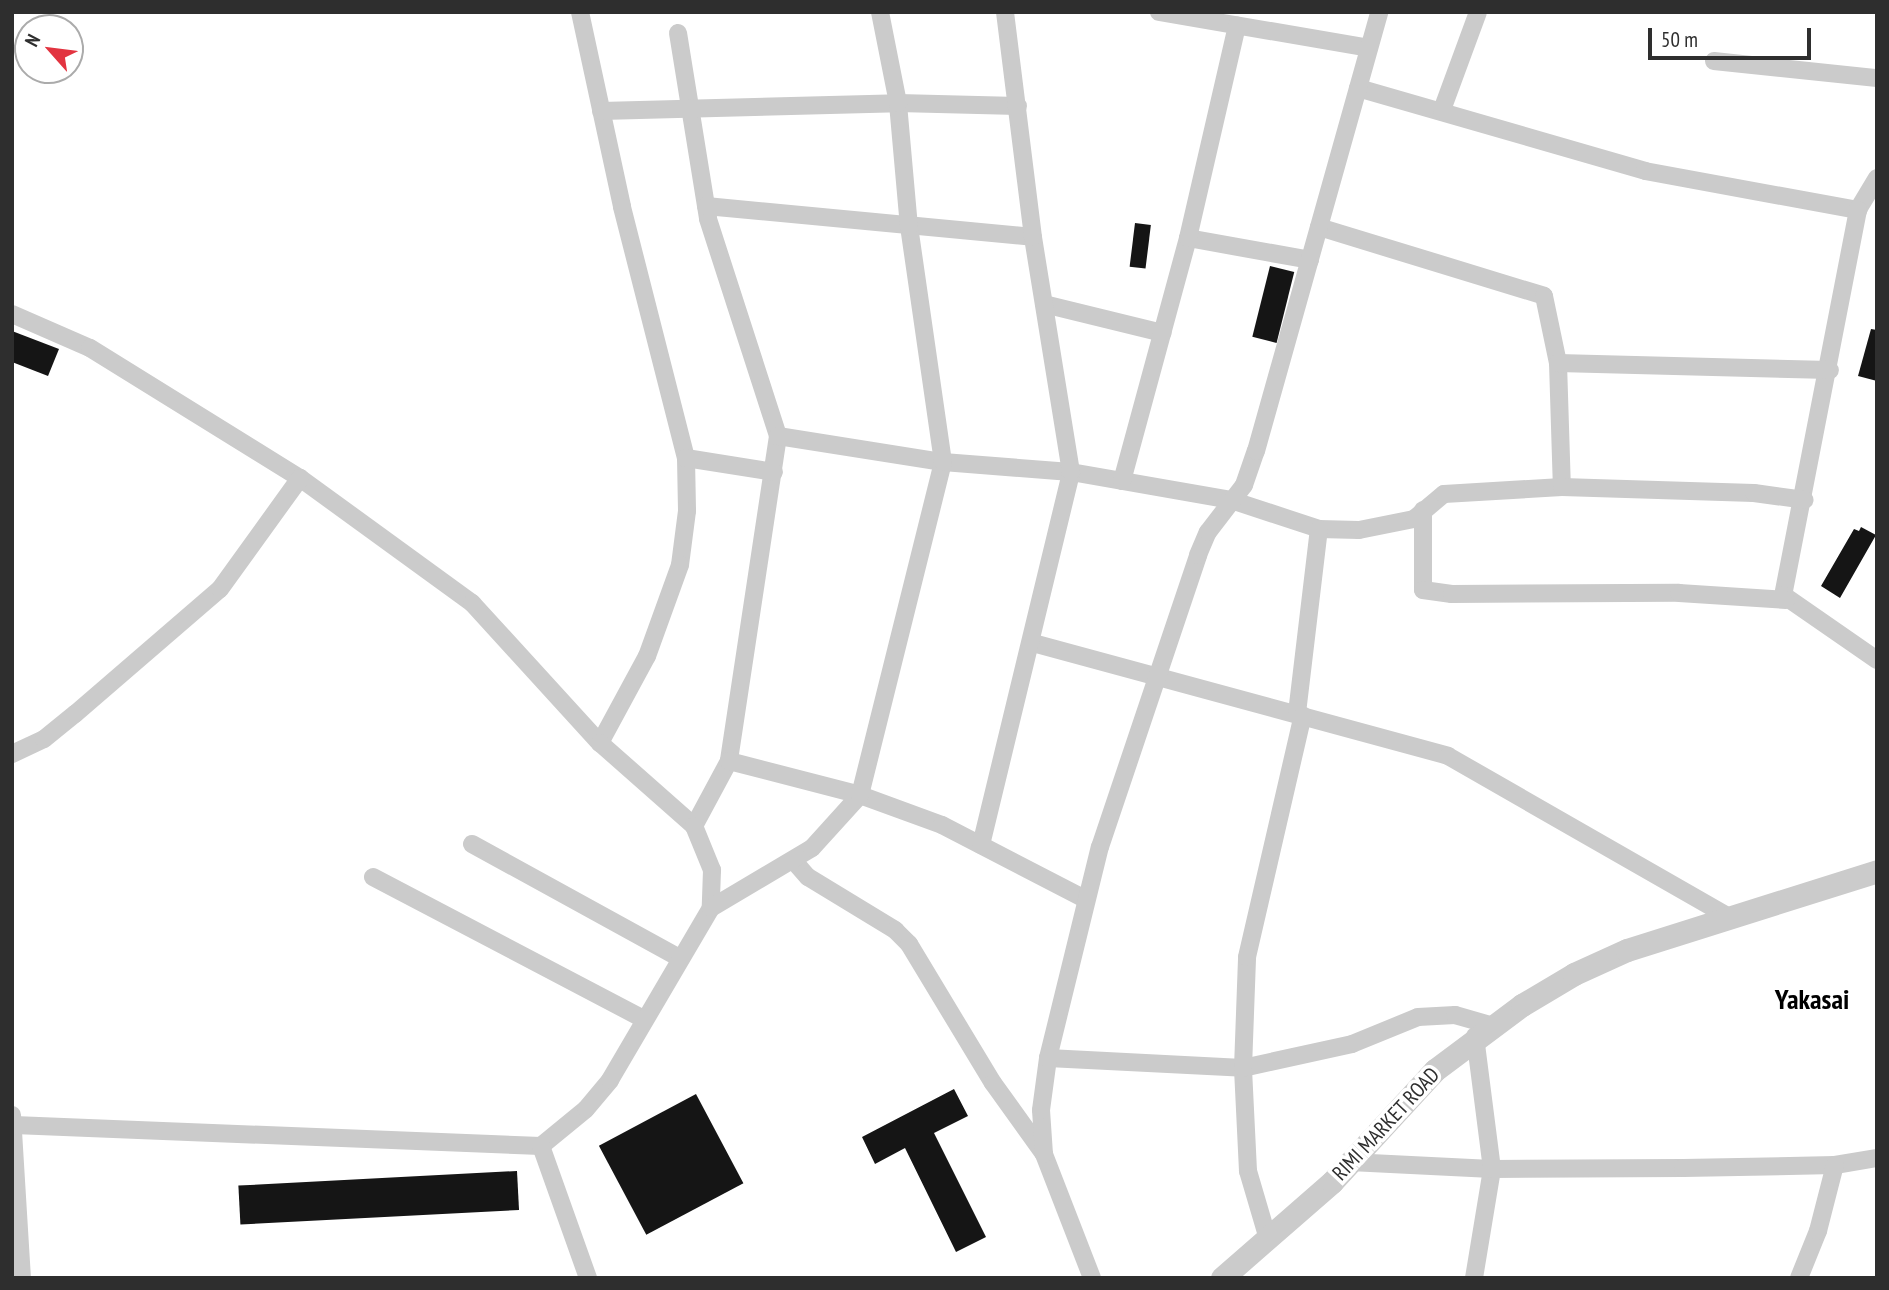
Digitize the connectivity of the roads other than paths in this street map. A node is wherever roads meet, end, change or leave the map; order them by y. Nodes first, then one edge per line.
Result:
1 (580, 12) edge
2 (880, 12) edge
3 (1005, 12) edge
4 (1159, 12) edge
5 (1379, 12) edge
6 (1478, 12) edge
7 (1187, 15) edge
8 (1237, 26) junction
9 (678, 33) dead end
10 (1369, 48) junction
11 (1714, 61) dead end
12 (1877, 78) edge
13 (1358, 88) junction
14 (898, 103) junction
15 (1018, 106) junction
16 (691, 108) junction
17 (1442, 110) junction
18 (601, 111) junction
19 (1877, 178) edge
20 (706, 205) junction
21 (1858, 210) junction
22 (909, 227) junction
23 (1319, 227) junction
24 (1033, 237) junction
25 (1188, 238) junction
26 (1310, 260) junction
27 (1044, 304) junction
28 (12, 314) edge
29 (1163, 332) junction
30 (1558, 363) junction
31 (1830, 370) junction
32 (778, 436) junction
33 (686, 458) junction
34 (943, 462) junction
35 (774, 472) junction
36 (1071, 472) junction
37 (300, 478) junction
38 (1122, 481) junction
39 (1562, 487) junction
40 (1231, 500) junction
41 (1805, 500) junction
42 (1423, 510) junction
43 (1318, 529) junction
44 (1786, 600) junction
45 (1033, 643) junction
46 (1877, 660) edge
47 (1157, 675) junction
48 (1300, 714) junction
49 (600, 743) junction
50 (12, 754) edge
51 (729, 761) junction
52 (860, 795) junction
53 (694, 826) junction
54 (472, 844) dead end
55 (981, 845) junction
56 (793, 860) junction
57 (1877, 871) edge
58 (373, 877) dead end
59 (1085, 899) junction
60 (712, 908) junction
61 (1729, 918) junction
62 (680, 958) junction
63 (644, 1019) junction
64 (1483, 1031) junction
65 (1048, 1058) junction
66 (1242, 1068) junction
67 (13, 1120) edge
68 (541, 1146) junction
69 (1044, 1154) junction
70 (1877, 1158) edge
71 (1350, 1162) junction
72 (1835, 1165) junction
73 (1492, 1169) junction
74 (1268, 1239) junction
75 (22, 1278) edge
76 (588, 1278) edge
77 (1092, 1278) edge
78 (1222, 1278) edge
79 (1474, 1278) edge
80 (1799, 1278) edge

1 - 18 street
2 - 14 street
3 - 15 street
4 - 7 street
5 - 10 street
6 - 17 street
7 - 8 street
8 - 10 street
8 - 25 street
9 - 16 street
10 - 13 street
11 - 12 street
13 - 17 street
13 - 23 street
14 - 15 street
14 - 16 street
14 - 22 street
15 - 24 street
16 - 18 street
16 - 20 street
17 - 21 street
18 - 33 street
19 - 21 street
20 - 22 street
20 - 32 street
21 - 31 street
22 - 24 street
22 - 34 street
23 - 26 street
23 - 30 street
24 - 27 street
25 - 26 street
25 - 29 street
26 - 40 street
27 - 29 street
27 - 36 street
28 - 37 street
29 - 38 street
30 - 31 street
30 - 39 street
31 - 41 street
32 - 34 street
32 - 35 street
33 - 35 street
33 - 49 street
34 - 36 street
34 - 52 street
35 - 51 street
36 - 38 street
36 - 45 street
37 - 49 street
37 - 50 street
38 - 40 street
39 - 41 street
39 - 42 street
40 - 43 street
40 - 47 street
41 - 44 street
42 - 43 street
42 - 44 street
43 - 48 street
44 - 46 street
45 - 47 street
45 - 55 street
47 - 48 street
47 - 59 street
48 - 61 street
48 - 66 street
49 - 53 street
51 - 52 street
51 - 53 street
52 - 55 street
52 - 56 street
53 - 60 street
54 - 62 street
55 - 59 street
56 - 60 street
56 - 69 street
57 - 61 street, RIMI MARKET ROAD
58 - 63 street
59 - 65 street
60 - 62 street
61 - 64 street, RIMI MARKET ROAD
62 - 63 street
63 - 68 street
64 - 66 street
64 - 71 street, RIMI MARKET ROAD
64 - 73 street
65 - 66 street
65 - 69 street
66 - 74 street
67 - 68 street
67 - 75 street
68 - 76 street
69 - 77 street
70 - 72 street
71 - 73 street
71 - 74 street, RIMI MARKET ROAD
72 - 73 street
72 - 80 street
73 - 79 street
74 - 78 street, RIMI MARKET ROAD

